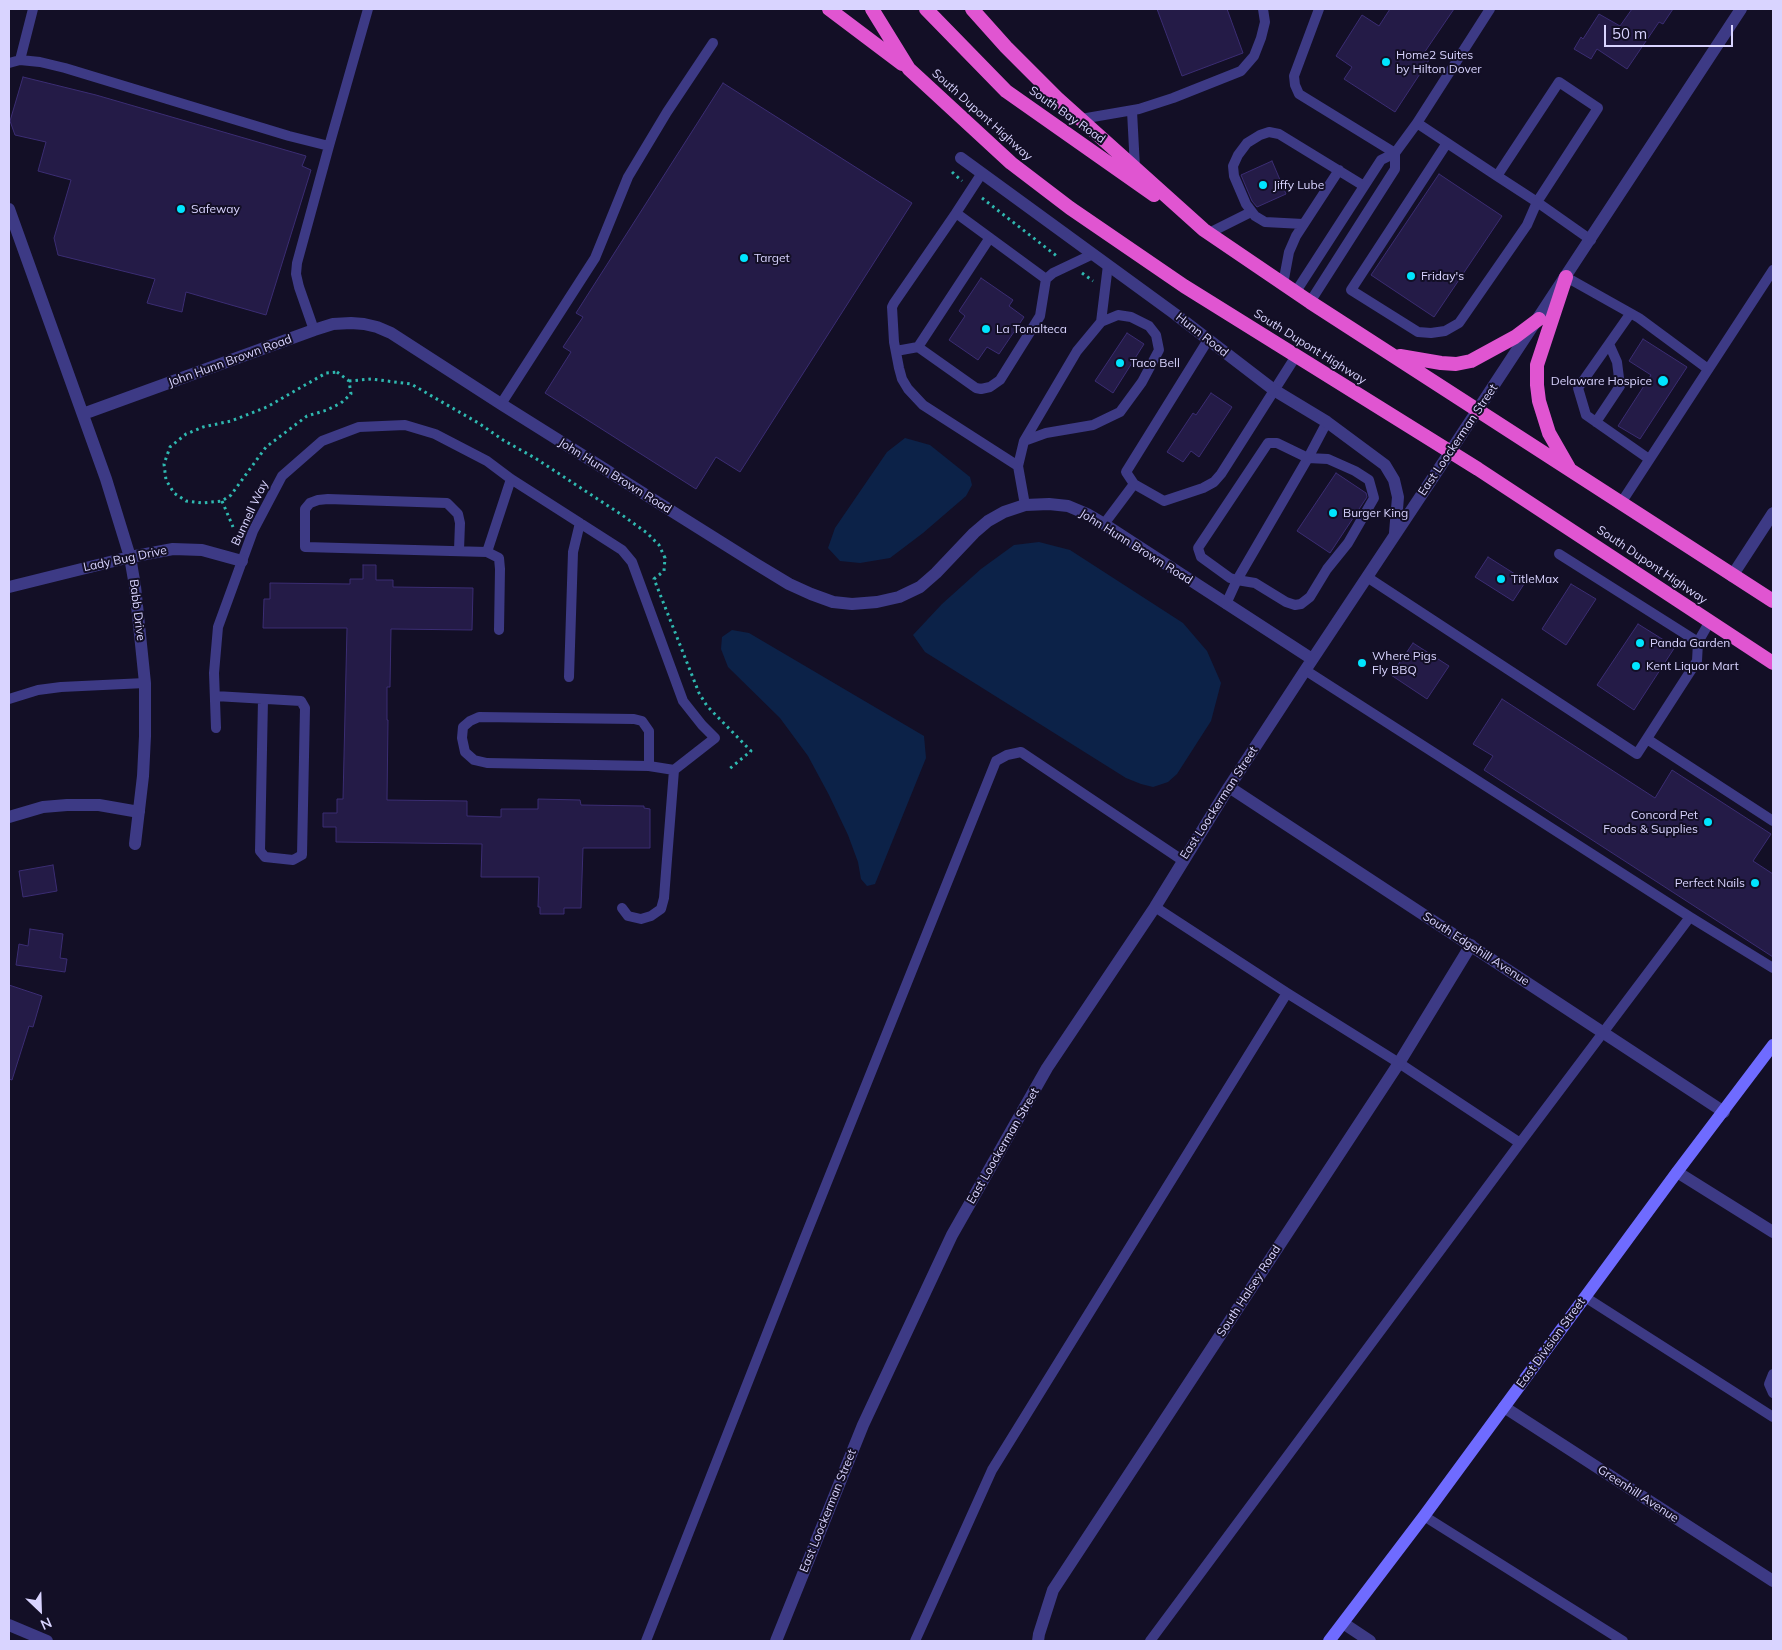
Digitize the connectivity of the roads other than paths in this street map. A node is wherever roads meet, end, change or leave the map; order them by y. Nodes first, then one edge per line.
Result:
1 (33, 9) edge
2 (368, 9) edge
3 (829, 9) edge
4 (872, 9) edge
5 (926, 9) edge
6 (972, 9) edge
7 (1262, 9) edge
8 (1319, 9) edge
9 (1490, 9) edge
10 (1741, 9) edge
11 (713, 43) dead end
12 (20, 60) junction
13 (9, 63) edge
14 (909, 68) junction
15 (1132, 112) junction
16 (1081, 119) junction
17 (1417, 123) junction
18 (1447, 143) junction
19 (329, 146) junction
20 (1395, 154) junction
21 (961, 158) dead end
22 (1135, 168) junction
23 (1339, 170) junction
24 (982, 173) junction
25 (1497, 176) junction
26 (1364, 186) junction
27 (1538, 202) junction
28 (9, 209) edge
29 (1251, 212) junction
30 (956, 213) junction
31 (1303, 224) junction
32 (1207, 232) junction
33 (989, 239) junction
34 (1591, 240) junction
35 (1093, 254) junction
36 (1108, 265) junction
37 (1773, 270) edge
38 (1566, 277) junction
39 (1046, 279) junction
40 (1283, 284) junction
41 (1295, 293) junction
42 (1310, 302) junction
43 (1630, 314) junction
44 (1539, 319) junction
45 (1100, 322) junction
46 (314, 330) junction
47 (1208, 340) junction
48 (1609, 344) junction
49 (918, 347) junction
50 (896, 351) junction
51 (1391, 354) junction
52 (1296, 356) junction
53 (1708, 369) junction
54 (1274, 390) junction
55 (500, 404) junction
56 (1478, 411) junction
57 (83, 414) junction
58 (1327, 422) junction
59 (1596, 422) junction
60 (1024, 441) junction
61 (1450, 452) junction
62 (1308, 458) junction
63 (1650, 460) junction
64 (1018, 466) junction
65 (1571, 470) junction
66 (511, 479) junction
67 (1134, 484) junction
68 (1621, 503) junction
69 (1025, 505) junction
70 (1773, 513) edge
71 (580, 522) junction
72 (1104, 524) junction
73 (1395, 536) junction
74 (459, 550) junction
75 (487, 552) junction
76 (1559, 554) dead end
77 (130, 557) junction
78 (242, 561) junction
79 (1732, 576) junction
80 (1368, 577) junction
81 (1237, 580) junction
82 (9, 587) edge
83 (1773, 601) edge
84 (1226, 604) junction
85 (1710, 622) junction
86 (499, 630) dead end
87 (1698, 642) junction
88 (1773, 662) edge
89 (1309, 665) junction
90 (569, 677) dead end
91 (145, 683) junction
92 (215, 696) junction
93 (9, 699) edge
94 (263, 699) junction
95 (216, 728) dead end
96 (1647, 739) junction
97 (649, 766) junction
98 (674, 770) junction
99 (1229, 788) junction
100 (139, 812) junction
101 (9, 817) edge
102 (1773, 821) edge
103 (135, 844) dead end
104 (1182, 860) junction
105 (1155, 907) junction
106 (622, 908) dead end
107 (1690, 916) junction
108 (1471, 945) junction
109 (1773, 968) edge
110 (1286, 993) junction
111 (1602, 1032) junction
112 (1773, 1045) edge
113 (1399, 1063) junction
114 (1724, 1112) junction
115 (1520, 1142) junction
116 (1677, 1172) junction
117 (1773, 1232) edge
118 (1585, 1297) junction
119 (1773, 1374) edge
120 (1773, 1393) edge
121 (1504, 1408) junction
122 (1773, 1417) edge
123 (1424, 1516) junction
124 (1773, 1581) edge
125 (1343, 1624) junction
126 (9, 1625) edge
127 (47, 1641) edge
128 (646, 1641) edge
129 (776, 1641) edge
130 (915, 1641) edge
131 (1038, 1641) edge
132 (1150, 1641) edge
133 (1329, 1641) edge
134 (1370, 1641) edge
135 (1623, 1641) edge

1 - 12 lane
2 - 19 lane
3 - 14 highway
4 - 14 highway, South Dupont Highway
5 - 32 highway, South Bay Road
6 - 16 highway
7 - 15 lane
8 - 20 lane
9 - 17 lane
10 - 34 street, East Loockerman Street
11 - 55 lane
12 - 13 lane
12 - 19 lane
14 - 52 highway, South Dupont Highway
15 - 16 lane
15 - 22 lane
16 - 22 highway
17 - 18 lane
17 - 20 lane
18 - 25 lane
18 - 27 lane
19 - 46 lane
20 - 26 lane
20 - 42 lane
21 - 24 street, Hunn Road
22 - 32 highway
23 - 26 lane
23 - 29 lane
23 - 31 lane
24 - 30 lane
24 - 35 street, Hunn Road
25 - 27 lane
25 - 27 lane
26 - 41 lane
27 - 34 lane
28 - 57 street
29 - 31 lane
29 - 32 lane
30 - 33 lane
30 - 50 lane
31 - 40 lane
32 - 40 highway
33 - 39 lane
33 - 49 lane
34 - 38 street, East Loockerman Street
35 - 36 street, Hunn Road
35 - 39 lane
36 - 45 lane
36 - 47 street, Hunn Road
37 - 53 lane
38 - 43 lane
38 - 44 street, East Loockerman Street
38 - 65 highway
39 - 49 lane
40 - 41 highway
41 - 42 highway
42 - 51 highway
43 - 48 lane
43 - 53 lane
44 - 51 highway
44 - 56 street, East Loockerman Street
45 - 60 lane
45 - 60 lane
46 - 55 street, John Hunn Brown Road
46 - 57 street, John Hunn Brown Road
47 - 54 street, Hunn Road
47 - 67 lane
48 - 59 lane
48 - 59 lane
49 - 50 lane
50 - 64 lane
51 - 56 highway
52 - 54 lane
52 - 61 highway, South Dupont Highway
53 - 63 lane
54 - 58 street, Hunn Road
54 - 67 lane
55 - 69 street, John Hunn Brown Road
56 - 61 street, East Loockerman Street
56 - 65 highway
57 - 77 street, Babb Drive
58 - 62 lane
58 - 73 street, Hunn Road
59 - 63 lane
60 - 64 lane
61 - 73 street, East Loockerman Street
61 - 85 highway, South Dupont Highway
62 - 81 lane
62 - 81 lane
62 - 81 lane
63 - 68 lane
64 - 69 lane
65 - 68 highway
66 - 71 lane, Bunnell Way
66 - 75 lane
66 - 78 lane, Bunnell Way
67 - 72 lane
68 - 79 highway
69 - 72 street, John Hunn Brown Road
70 - 79 street
71 - 90 lane
71 - 98 lane, Bunnell Way
72 - 84 street, John Hunn Brown Road
73 - 80 street, East Loockerman Street
74 - 74 lane
74 - 75 lane
75 - 86 lane
76 - 87 lane
77 - 78 street, Lady Bug Drive
77 - 82 street, Lady Bug Drive
77 - 91 street, Babb Drive
78 - 92 lane, Bunnell Way
79 - 83 highway
80 - 89 street, East Loockerman Street
80 - 96 lane
81 - 84 lane
84 - 89 street, John Hunn Brown Road
85 - 87 lane
85 - 88 highway, South Dupont Highway
87 - 96 lane
89 - 99 street, East Loockerman Street
89 - 107 lane
91 - 93 lane
91 - 100 street, Babb Drive
92 - 94 lane
92 - 95 lane, Bunnell Way
94 - 94 lane
96 - 102 lane
97 - 97 lane
97 - 98 lane
98 - 106 lane
99 - 104 street, East Loockerman Street
99 - 108 street, South Edgehill Avenue
100 - 101 street
100 - 103 street, Babb Drive
104 - 105 street, East Loockerman Street
104 - 128 lane
105 - 110 lane
105 - 129 street, East Loockerman Street
107 - 109 lane
107 - 111 lane
108 - 111 street, South Edgehill Avenue
108 - 113 street, South Halsey Road
110 - 113 lane
110 - 130 lane
111 - 114 street, South Edgehill Avenue
111 - 115 lane
112 - 114 main road, East Division Street
113 - 115 lane
113 - 131 street, South Halsey Road
114 - 116 main road, East Division Street
115 - 132 lane
116 - 117 street
116 - 118 main road, East Division Street
118 - 121 main road, East Division Street
118 - 122 lane
119 - 120 lane
121 - 123 main road, East Division Street
121 - 124 street, Greenhill Avenue
123 - 125 main road, East Division Street
123 - 135 lane
125 - 133 main road, East Division Street
125 - 134 street
126 - 127 street

